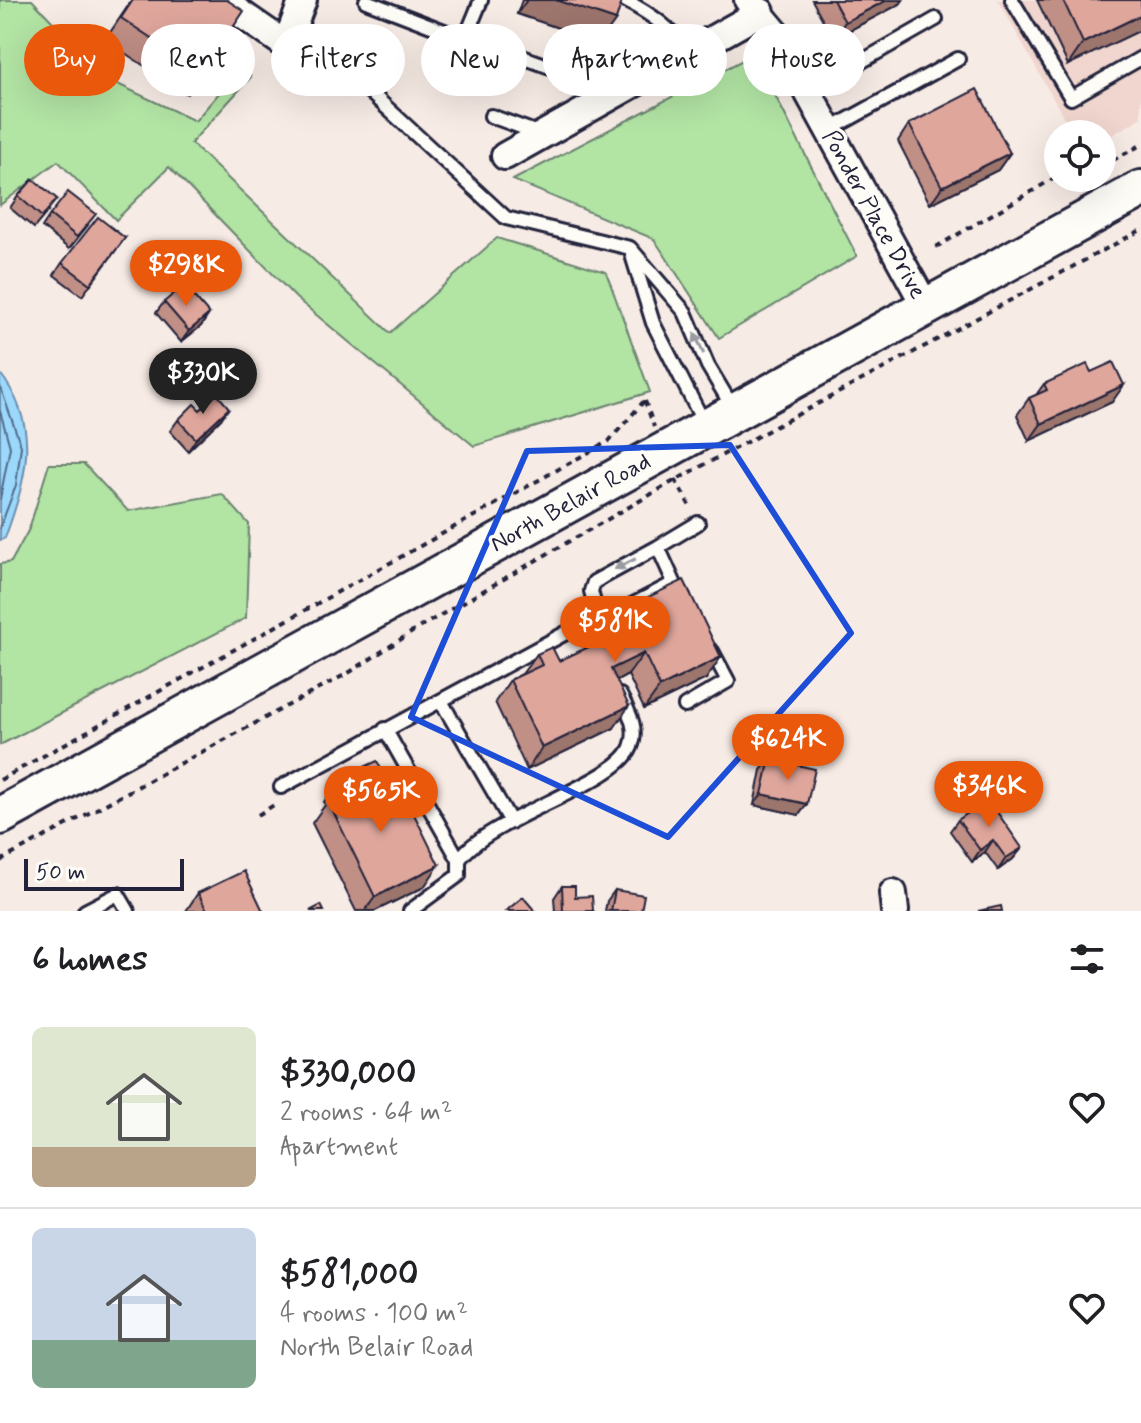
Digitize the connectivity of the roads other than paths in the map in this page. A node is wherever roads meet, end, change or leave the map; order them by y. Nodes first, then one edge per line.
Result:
1 (221, 0) edge
2 (303, 0) edge
3 (481, 0) edge
4 (1012, 0) edge
5 (366, 1) edge
6 (626, 1) edge
7 (755, 6) edge
8 (936, 19) dead end
9 (294, 24) edge
10 (665, 24) edge
11 (766, 24) edge
12 (727, 26) edge
13 (271, 35) edge
14 (1141, 58) edge
15 (865, 59) edge
16 (958, 59) dead end
17 (374, 96) edge
18 (613, 96) edge
19 (810, 96) edge
20 (491, 116) dead end
21 (829, 130) junction
22 (543, 135) junction
23 (505, 156) dead end
24 (1141, 189) edge
25 (630, 248) junction
26 (926, 307) junction
27 (721, 420) junction
28 (698, 523) road end
29 (658, 547) junction
30 (674, 583) junction
31 (687, 607) edge
32 (599, 622) junction
33 (582, 627) junction
34 (708, 644) edge
35 (441, 701) junction
36 (685, 706) dead end
37 (385, 729) junction
38 (283, 792) road end
39 (0, 816) edge
40 (511, 822) junction
41 (459, 860) junction
42 (85, 911) edge
43 (128, 911) edge
44 (410, 911) edge

1 - 13 street
2 - 9 street
3 - 5 lane
4 - 14 lane
6 - 10 lane
7 - 11 street, Ponder Place Drive
7 - 12 street
8 - 15 lane
16 - 21 lane
17 - 25 lane
18 - 22 street
19 - 21 street, Ponder Place Drive
20 - 22 lane
21 - 26 street, Ponder Place Drive
22 - 23 street
24 - 26 main road, North Belair Road
25 - 27 lane
27 -> 25 lane
26 - 27 main road, North Belair Road
27 - 39 main road, North Belair Road
28 - 29 lane
29 - 30 lane
29 -> 32 lane
30 - 31 lane
30 - 32 lane
32 - 33 lane
33 - 35 lane
33 - 40 lane
34 - 36 lane
35 - 37 lane
35 - 40 lane
37 - 38 lane
37 - 41 lane
40 - 41 lane
41 - 44 lane
42 - 43 lane

